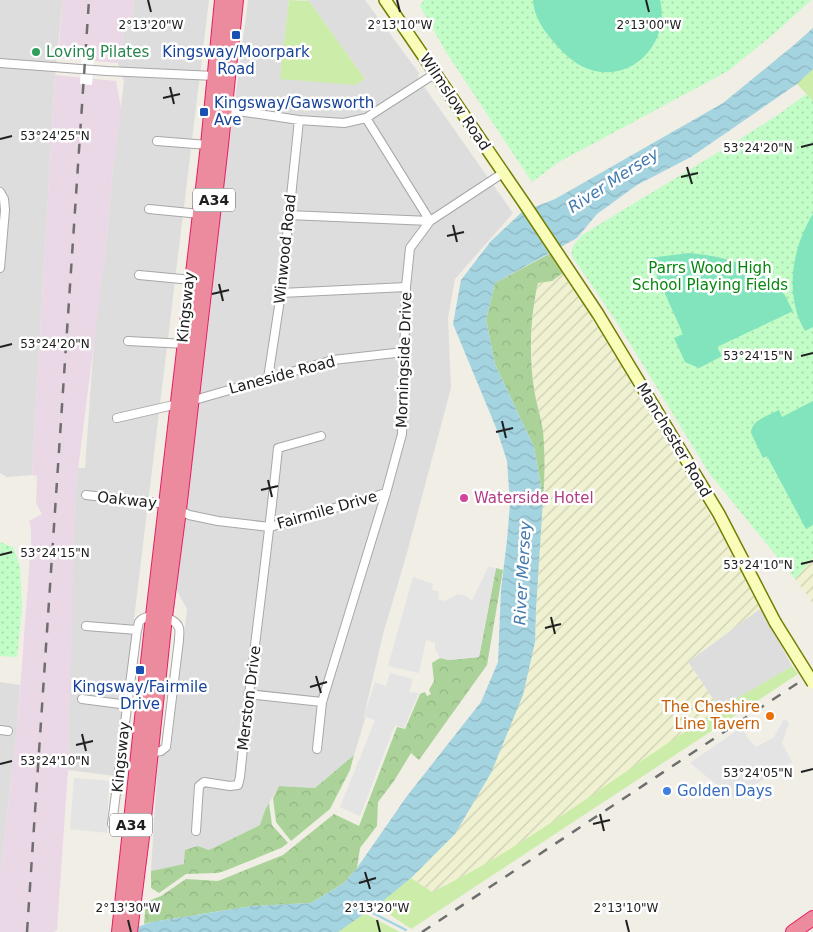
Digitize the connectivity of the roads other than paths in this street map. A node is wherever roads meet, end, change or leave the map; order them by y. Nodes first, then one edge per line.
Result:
1 (222, 0) edge
2 (236, 0) edge
3 (386, 0) edge
4 (0, 63) edge
5 (436, 74) junction
6 (215, 76) junction
7 (225, 109) junction
8 (366, 118) junction
9 (299, 120) junction
10 (157, 140) dead end
11 (208, 145) junction
12 (503, 173) junction
13 (0, 192) edge
14 (524, 203) joint
15 (149, 209) dead end
16 (200, 214) junction
17 (288, 215) junction
18 (430, 221) junction
19 (0, 268) edge
20 (139, 275) dead end
21 (192, 280) junction
22 (406, 287) junction
23 (280, 293) junction
24 (128, 341) dead end
25 (186, 344) junction
26 (404, 352) junction
27 (268, 378) junction
28 (185, 402) junction
29 (117, 418) dead end
30 (321, 436) dead end
31 (386, 493) junction
32 (86, 495) dead end
33 (173, 507) junction
34 (270, 527) junction
35 (159, 617) junction
36 (86, 626) dead end
37 (137, 630) junction
38 (813, 683) edge
39 (248, 694) junction
40 (82, 699) dead end
41 (322, 702) junction
42 (128, 705) junction
43 (318, 750) dead end
44 (144, 753) junction
45 (112, 824) dead end
46 (196, 831) dead end
47 (128, 898) junction
48 (813, 918) edge
49 (119, 932) edge
50 (130, 932) edge
51 (793, 932) edge

1 - 6 highway, Kingsway / A34
2 - 7 highway, Kingsway / A34
3 - 5 main road, Wilmslow Road
4 - 6 street
5 - 8 street
5 - 12 main road, Wilmslow Road
6 - 11 highway, Kingsway / A34
7 - 9 street
7 - 28 highway, Kingsway / A34
8 - 9 street
8 - 18 street
9 - 17 street, Winwood Road
10 - 11 street
11 - 16 highway, Kingsway / A34
12 - 14 main road, Wilmslow Road
12 - 18 street, Morningside Drive
13 - 19 street
14 - 38 main road, Manchester Road, bridge
15 - 16 street
16 - 21 highway, Kingsway / A34
17 - 18 street
17 - 23 street, Winwood Road
18 - 22 street, Morningside Drive
20 - 21 street
21 - 25 highway, Kingsway / A34
22 - 23 street
22 - 26 street, Morningside Drive
23 - 27 street, Winwood Road
24 - 25 street
25 - 28 highway, Kingsway / A34
26 - 27 street, Laneside Road
26 - 31 street, Morningside Drive
27 - 28 street, Laneside Road
28 - 29 street, Laneside Road
28 - 33 highway, Kingsway / A34
30 - 34 street, Merston Drive
31 - 34 street, Fairmile Drive
31 - 41 street, Morningside Drive
32 - 33 street, Oakway
33 - 34 street, Fairmile Drive
33 - 35 highway, Kingsway / A34
34 - 39 street, Merston Drive
35 - 37 street
35 - 44 highway, Kingsway / A34
35 - 44 street, Kingsway
36 - 37 street
37 - 42 street, Kingsway
39 - 41 street
39 - 46 street, Merston Drive
40 - 42 street, Kingsway
41 - 43 street, Morningside Drive
42 - 45 street, Kingsway
44 - 47 highway, Kingsway / A34
47 - 49 highway, Kingsway / A34
47 - 50 highway, Kingsway / A34
48 - 51 highway

